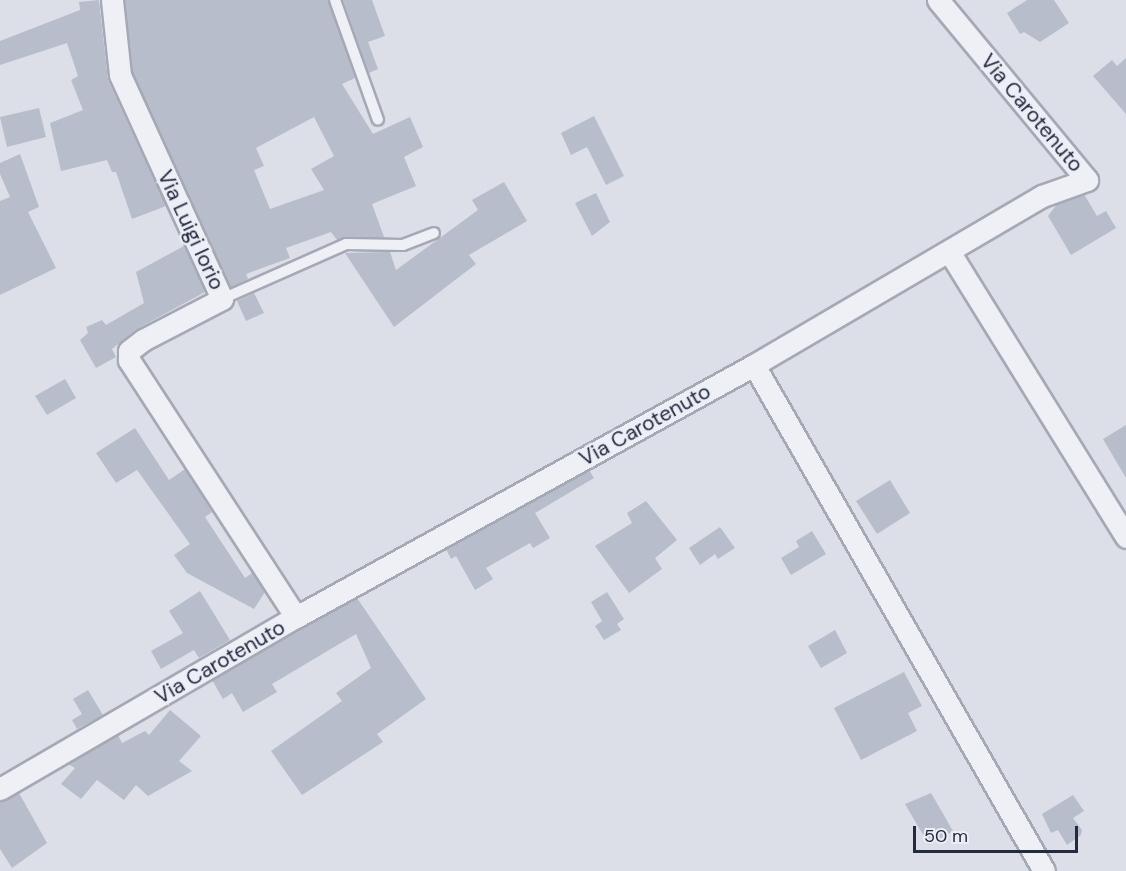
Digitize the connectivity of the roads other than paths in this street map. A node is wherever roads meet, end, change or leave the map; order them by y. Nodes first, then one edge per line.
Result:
1 (112, 0) edge
2 (335, 0) edge
3 (938, 0) edge
4 (378, 120) dead end
5 (434, 233) dead end
6 (950, 253) junction
7 (222, 299) junction
8 (754, 365) junction
9 (1126, 537) edge
10 (296, 617) junction
11 (0, 789) edge
12 (1044, 871) edge

1 - 7 street, Via Luigi Iorio
2 - 4 lane
3 - 6 street, Via Carotenuto
5 - 7 lane
6 - 8 street, Via Carotenuto
6 - 9 street
7 - 10 street, Via Luigi Iorio
8 - 10 street, Via Carotenuto
8 - 12 street
10 - 11 street, Via Carotenuto

